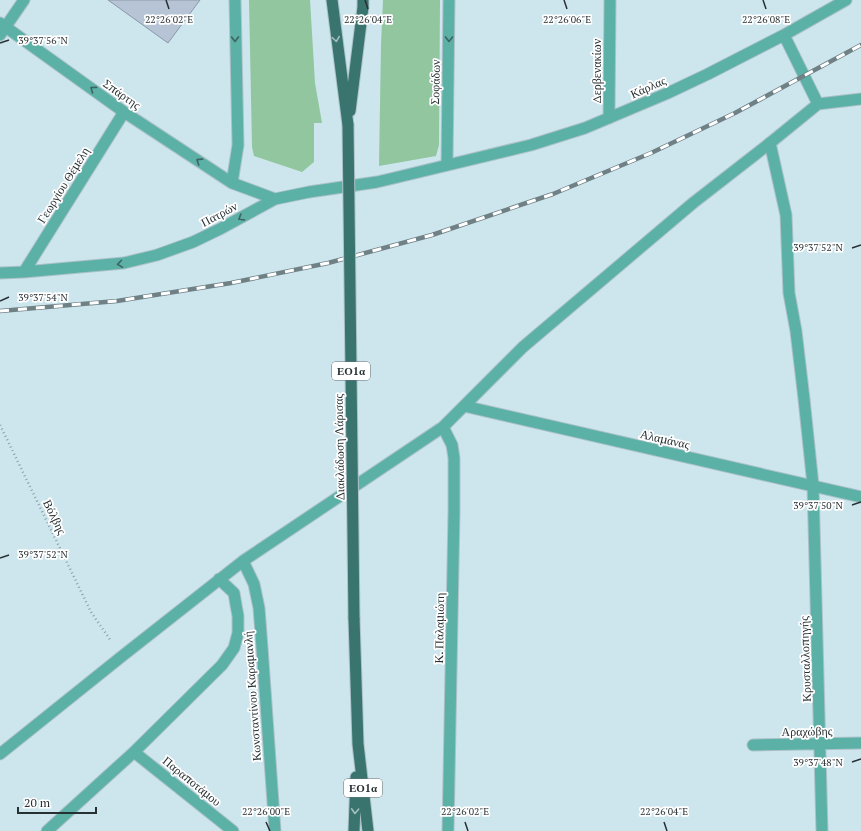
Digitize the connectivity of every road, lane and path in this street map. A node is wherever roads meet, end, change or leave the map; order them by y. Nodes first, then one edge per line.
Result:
1 (24, 0) edge
2 (235, 0) edge
3 (332, 0) edge
4 (363, 0) edge
5 (449, 0) edge
6 (610, 0) edge
7 (846, 0) edge
8 (2, 28) edge
9 (784, 35) junction
10 (861, 99) edge
11 (818, 104) junction
12 (124, 112) junction
13 (609, 118) junction
14 (348, 125) junction
15 (770, 143) junction
16 (447, 165) junction
17 (232, 183) junction
18 (275, 199) junction
19 (24, 272) junction
20 (0, 273) edge
21 (464, 406) junction
22 (0, 425) edge
23 (443, 427) junction
24 (813, 485) junction
25 (861, 497) edge
26 (242, 561) junction
27 (219, 579) junction
28 (121, 656) junction
29 (358, 744) junction
30 (820, 744) junction
31 (861, 744) edge
32 (753, 745) dead end
33 (134, 752) junction
34 (0, 754) edge
35 (47, 831) edge
36 (233, 831) edge
37 (275, 831) edge
38 (354, 831) edge
39 (368, 831) edge
40 (448, 831) edge
41 (822, 831) edge

1 - 8 street
2 -> 17 street
3 -> 14 main road, Διακλάδωση Λάρισας / ΕΟ1α
4 - 14 main road, Διακλάδωση Λάρισας / ΕΟ1α
5 -> 16 street, Σοφάδων
6 - 13 street, Δερβενακίων
7 - 9 street, Κάρλας
12 -> 8 street, Σπάρτης
9 - 11 street
9 - 13 street, Κάρλας
10 - 11 street
11 - 15 street
17 -> 12 street, Σπάρτης
12 - 19 street, Γεωργίου Θέμελη
13 - 16 street, Κάρλας
14 - 29 main road, Διακλάδωση Λάρισας / ΕΟ1α, bridge
15 - 21 street
15 - 24 street, Κρυσταλλοπηγής
16 - 18 street, Πατρών
17 - 18 street, Σπάρτης
18 -> 19 street, Πατρών
19 - 20 street, Πατρών
21 - 23 street
21 - 24 street, Αλαμάνας
22 - 28 path, Βόλβης
23 - 26 street
23 - 40 street, Κ. Παλαμιώτη
24 - 25 street, Αλαμάνας
24 - 30 street, Κρυσταλλοπηγής
26 - 27 street
26 - 37 street, Κωνσταντίνου Καραμανλή
27 - 28 street
27 - 33 street
28 - 34 street
29 -> 38 main road, ΕΟ1α
29 - 39 main road, ΕΟ1α
30 - 31 street, Αραχώβης
30 - 32 street, Αραχώβης
30 - 41 street, Κρυσταλλοπηγής
33 - 35 street
33 - 36 street, Παραποτάμου

